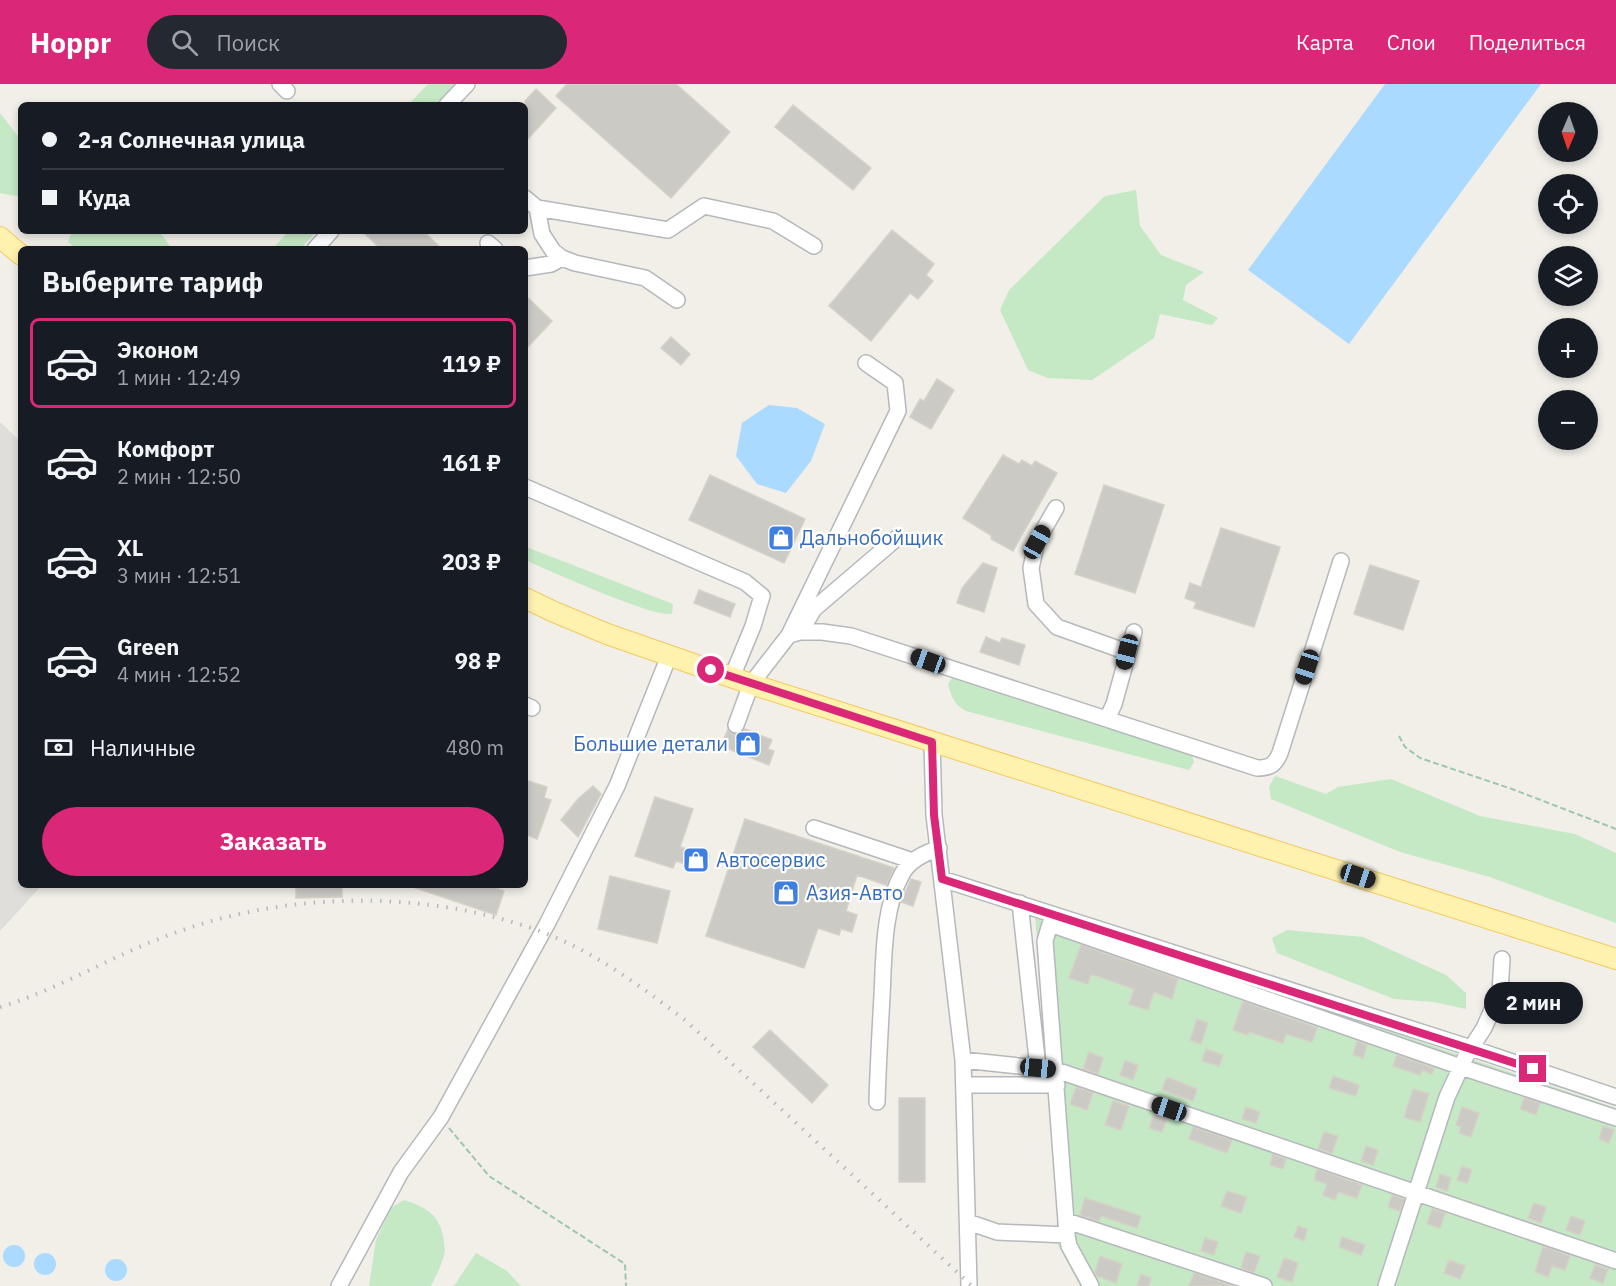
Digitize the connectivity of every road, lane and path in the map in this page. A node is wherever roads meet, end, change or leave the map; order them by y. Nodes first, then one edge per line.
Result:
1 (467, 84) edge
2 (450, 102) edge
3 (528, 200) edge
4 (537, 208) junction
5 (328, 234) edge
6 (0, 237) edge
7 (318, 246) edge
8 (814, 246) dead end
9 (18, 252) edge
10 (562, 258) junction
11 (528, 268) edge
12 (677, 300) dead end
13 (866, 363) dead end
14 (528, 488) edge
15 (1056, 508) dead end
16 (897, 538) dead end
17 (1341, 561) dead end
18 (528, 605) edge
19 (1134, 632) dead end
20 (794, 634) junction
21 (1127, 652) junction
22 (669, 656) junction
23 (732, 677) junction
24 (751, 684) junction
25 (1107, 719) junction
26 (736, 725) dead end
27 (1399, 736) dead end
28 (932, 742) junction
29 (814, 828) dead end
30 (1616, 829) edge
31 (939, 848) junction
32 (913, 861) junction
33 (942, 879) junction
34 (1020, 903) junction
35 (1502, 959) dead end
36 (1616, 959) edge
37 (1471, 1048) junction
38 (963, 1060) junction
39 (1461, 1067) junction
40 (1038, 1068) junction
41 (1057, 1078) junction
42 (964, 1085) junction
43 (1616, 1096) edge
44 (877, 1102) dead end
45 (441, 1117) junction
46 (1616, 1118) edge
47 (1417, 1193) junction
48 (968, 1222) junction
49 (1067, 1228) junction
50 (1616, 1261) edge
51 (339, 1286) edge
52 (626, 1286) edge
53 (969, 1286) edge
54 (1091, 1286) edge
55 (1264, 1286) edge
56 (1386, 1286) edge

1 - 2 street
3 - 4 street
4 - 8 street
4 - 10 street
5 - 7 street
6 - 9 main road
10 - 11 street
10 - 12 street
13 - 20 street
14 - 23 street
15 - 21 street
16 - 20 street
17 - 25 street
18 - 22 main road
19 - 21 street
20 - 24 street
20 - 25 street
21 - 25 street
22 - 23 main road
22 - 45 street
23 - 24 main road
24 - 26 street
24 - 28 main road
27 - 30 path
28 - 31 street
28 - 36 main road
29 - 32 street
31 - 32 street
31 - 33 street
32 - 44 street
33 - 34 street
33 - 38 street
34 - 37 street
34 - 40 street
35 - 37 street
37 - 39 street
37 - 43 street
38 - 40 street
38 - 42 street
39 - 41 street
39 - 46 street
39 - 47 street
40 - 41 street
41 - 42 street
41 - 47 street
41 - 49 street
42 - 48 street
45 - 51 street
45 - 52 path
47 - 50 street
47 - 56 street
48 - 49 street
48 - 53 street
49 - 54 street
49 - 55 street

